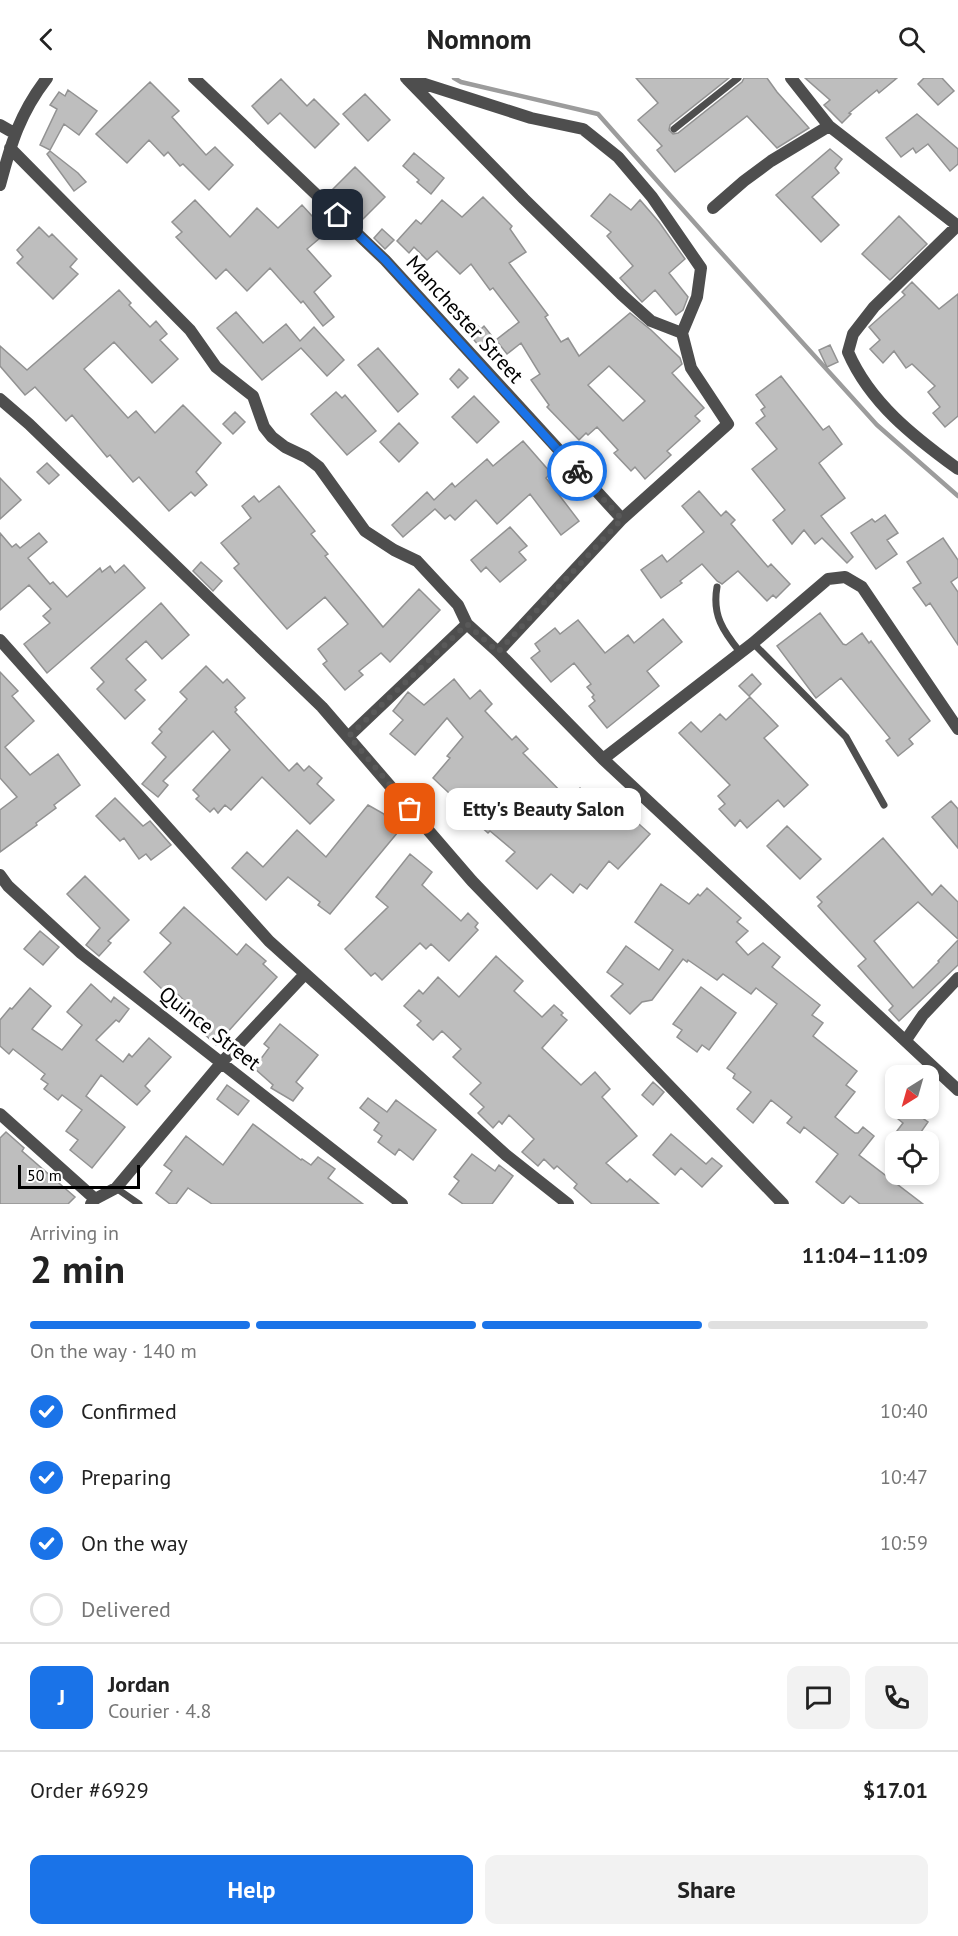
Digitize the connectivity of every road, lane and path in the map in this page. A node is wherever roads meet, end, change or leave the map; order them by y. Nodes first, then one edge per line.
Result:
1 (47, 78) edge
2 (194, 78) edge
3 (406, 78) edge
4 (738, 78) edge
5 (791, 78) edge
6 (0, 125) edge
7 (829, 126) junction
8 (674, 129) dead end
9 (14, 133) junction
10 (10, 148) junction
11 (0, 186) edge
12 (713, 208) dead end
13 (958, 226) edge
14 (682, 333) junction
15 (0, 399) edge
16 (958, 469) edge
17 (622, 519) junction
18 (717, 587) dead end
19 (467, 624) junction
20 (0, 640) edge
21 (753, 644) junction
22 (498, 652) junction
23 (740, 652) junction
24 (958, 729) edge
25 (349, 736) junction
26 (603, 759) junction
27 (884, 805) dead end
28 (0, 875) edge
29 (305, 974) junction
30 (958, 978) edge
31 (906, 1040) junction
32 (222, 1062) junction
33 (958, 1090) edge
34 (0, 1114) edge
35 (116, 1188) junction
36 (93, 1202) edge
37 (139, 1204) edge
38 (402, 1204) edge
39 (568, 1204) edge
40 (783, 1204) edge

1 - 9 street
2 - 17 street, Manchester Street
3 - 14 street
3 - 14 street
4 - 8 lane
5 - 7 street
6 - 9 street
7 - 12 street
7 - 13 street
9 - 10 street
10 - 11 street
10 - 19 street
13 - 16 street
14 - 17 street
15 - 25 street
17 - 22 street
18 - 23 lane
19 - 22 street
19 - 25 street
20 - 29 street
21 - 23 street
21 - 24 street
21 - 27 lane
22 - 26 street
23 - 26 street
25 - 40 street
26 - 31 street
28 - 32 street, Quince Street
29 - 32 street
29 - 39 street
30 - 31 street
31 - 33 street
32 - 35 street
32 - 38 street, Quince Street
34 - 36 street
35 - 36 street
35 - 37 lane

